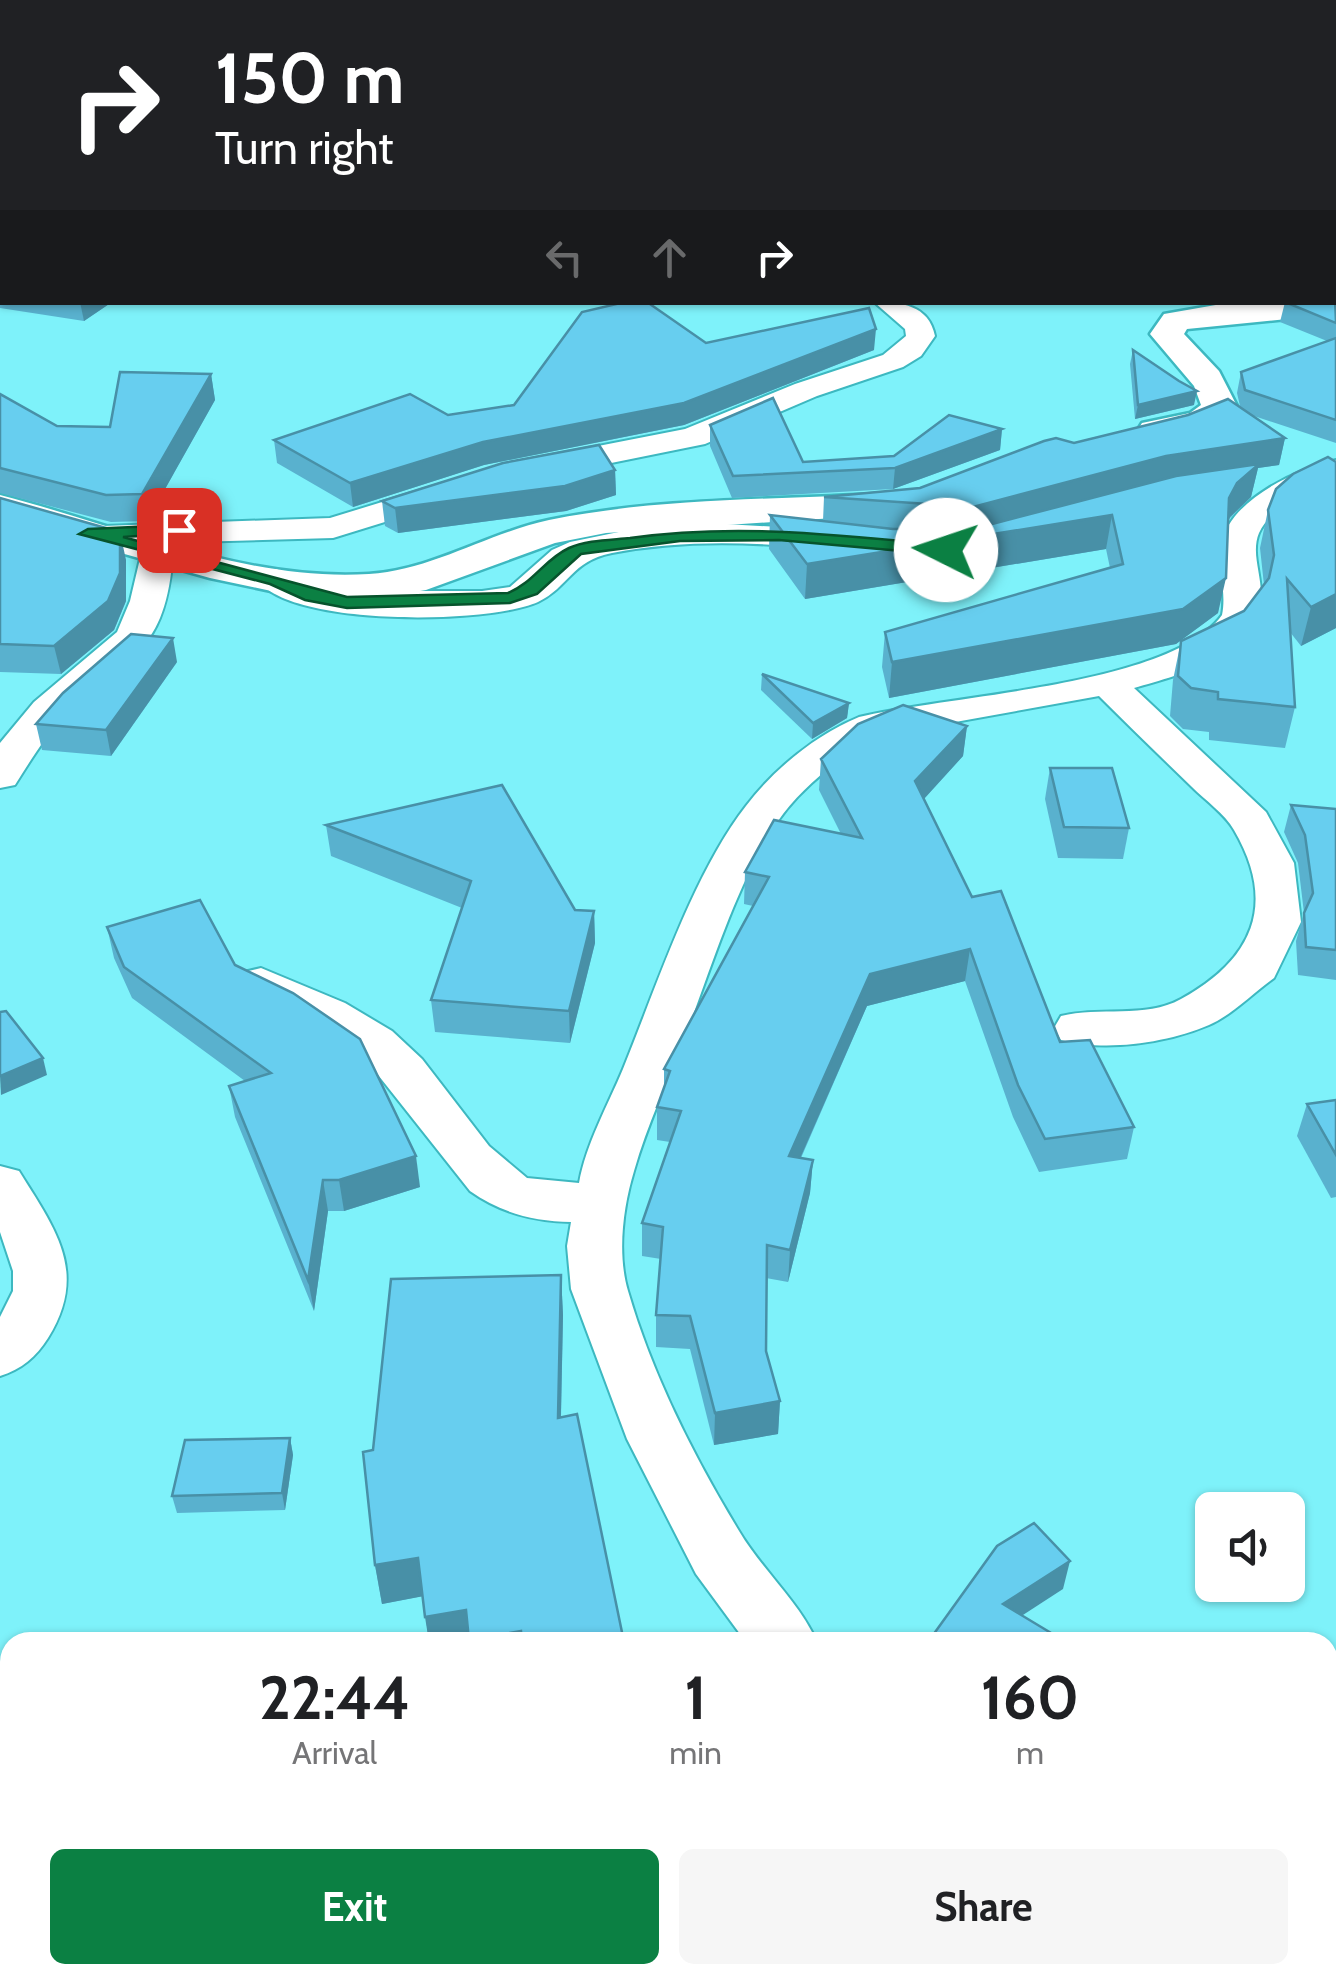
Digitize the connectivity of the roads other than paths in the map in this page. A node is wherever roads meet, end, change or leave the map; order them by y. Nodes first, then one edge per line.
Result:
1 (892, 305) edge
2 (1324, 305) edge
3 (1122, 436) edge
4 (1336, 470) edge
5 (516, 472) edge
6 (479, 482) edge
7 (1243, 484) edge
8 (934, 494) edge
9 (0, 506) edge
10 (88, 534) junction
11 (872, 544) edge
12 (155, 553) junction
13 (276, 580) junction
14 (1107, 683) junction
15 (0, 776) edge
16 (261, 984) edge
17 (1078, 1028) dead end
18 (0, 1184) edge
19 (599, 1203) junction
20 (0, 1353) edge
21 (776, 1632) edge

1 - 5 street
2 - 3 street
4 - 7 street
4 - 14 street
6 - 10 street
8 - 13 street
9 - 10 street
10 - 12 street
11 - 13 street
12 - 13 street
12 - 15 street
14 - 17 street
14 - 19 street
16 - 19 street
18 - 20 street
19 - 21 street

